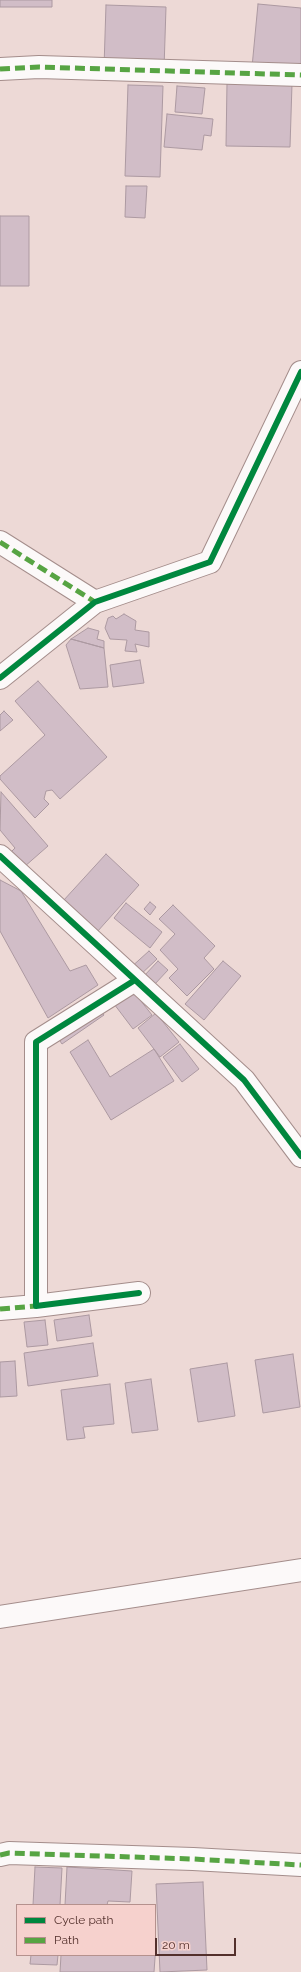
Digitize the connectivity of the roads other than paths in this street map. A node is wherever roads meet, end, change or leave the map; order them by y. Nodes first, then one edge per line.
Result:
1 (0, 69) edge
2 (301, 75) edge
3 (301, 372) edge
4 (0, 542) edge
5 (95, 602) junction
6 (0, 678) edge
7 (0, 856) edge
8 (135, 980) junction
9 (301, 1156) edge
10 (139, 1293) dead end
11 (36, 1306) junction
12 (0, 1309) edge
13 (301, 1570) edge
14 (0, 1617) edge
15 (0, 1855) edge
16 (301, 1866) edge

1 - 2 street
3 - 5 street
4 - 5 street
5 - 6 street
7 - 8 street
8 - 9 street
8 - 11 street
10 - 11 street
11 - 12 street
13 - 14 street
15 - 16 street

